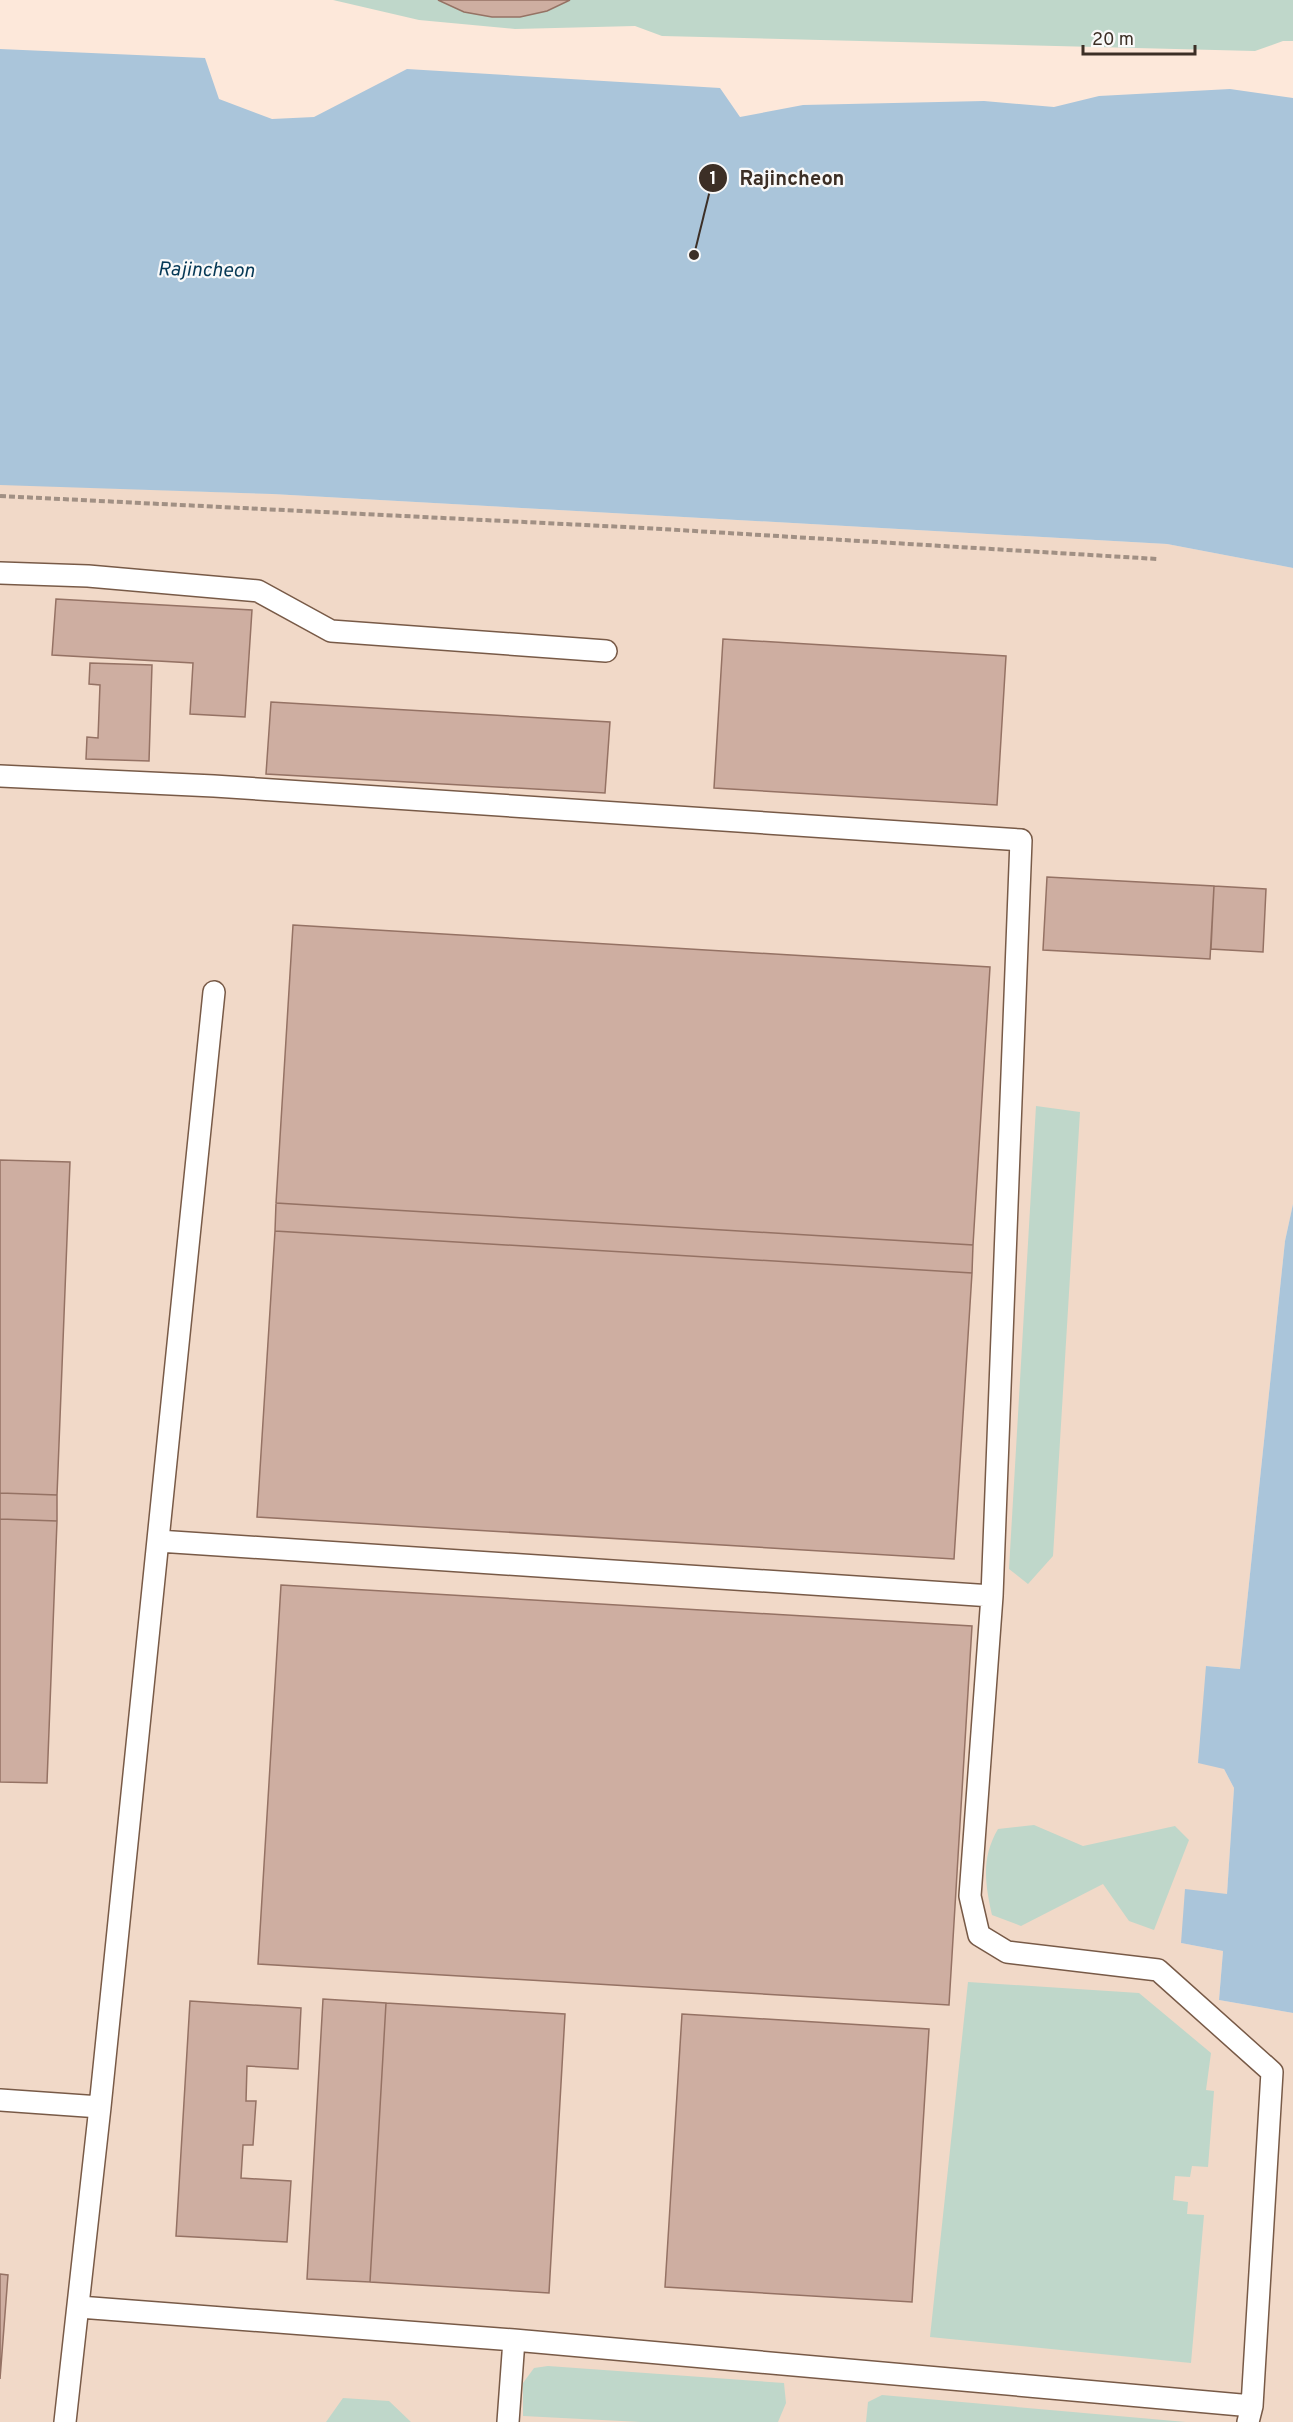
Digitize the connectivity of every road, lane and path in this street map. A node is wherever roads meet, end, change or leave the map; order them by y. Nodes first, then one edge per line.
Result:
1 (0, 496) edge
2 (1157, 559) dead end
3 (0, 573) edge
4 (606, 651) dead end
5 (0, 776) edge
6 (214, 992) dead end
7 (158, 1541) junction
8 (992, 1596) junction
9 (0, 2100) edge
10 (100, 2107) junction
11 (79, 2307) junction
12 (514, 2340) junction
13 (1250, 2414) edge
14 (65, 2422) edge
15 (508, 2422) edge

1 - 2 path
3 - 4 lane
5 - 8 lane
6 - 7 lane
7 - 8 lane
7 - 10 lane
8 - 13 lane
9 - 10 lane
10 - 11 lane
11 - 12 lane
11 - 14 lane
12 - 13 lane
12 - 15 lane

